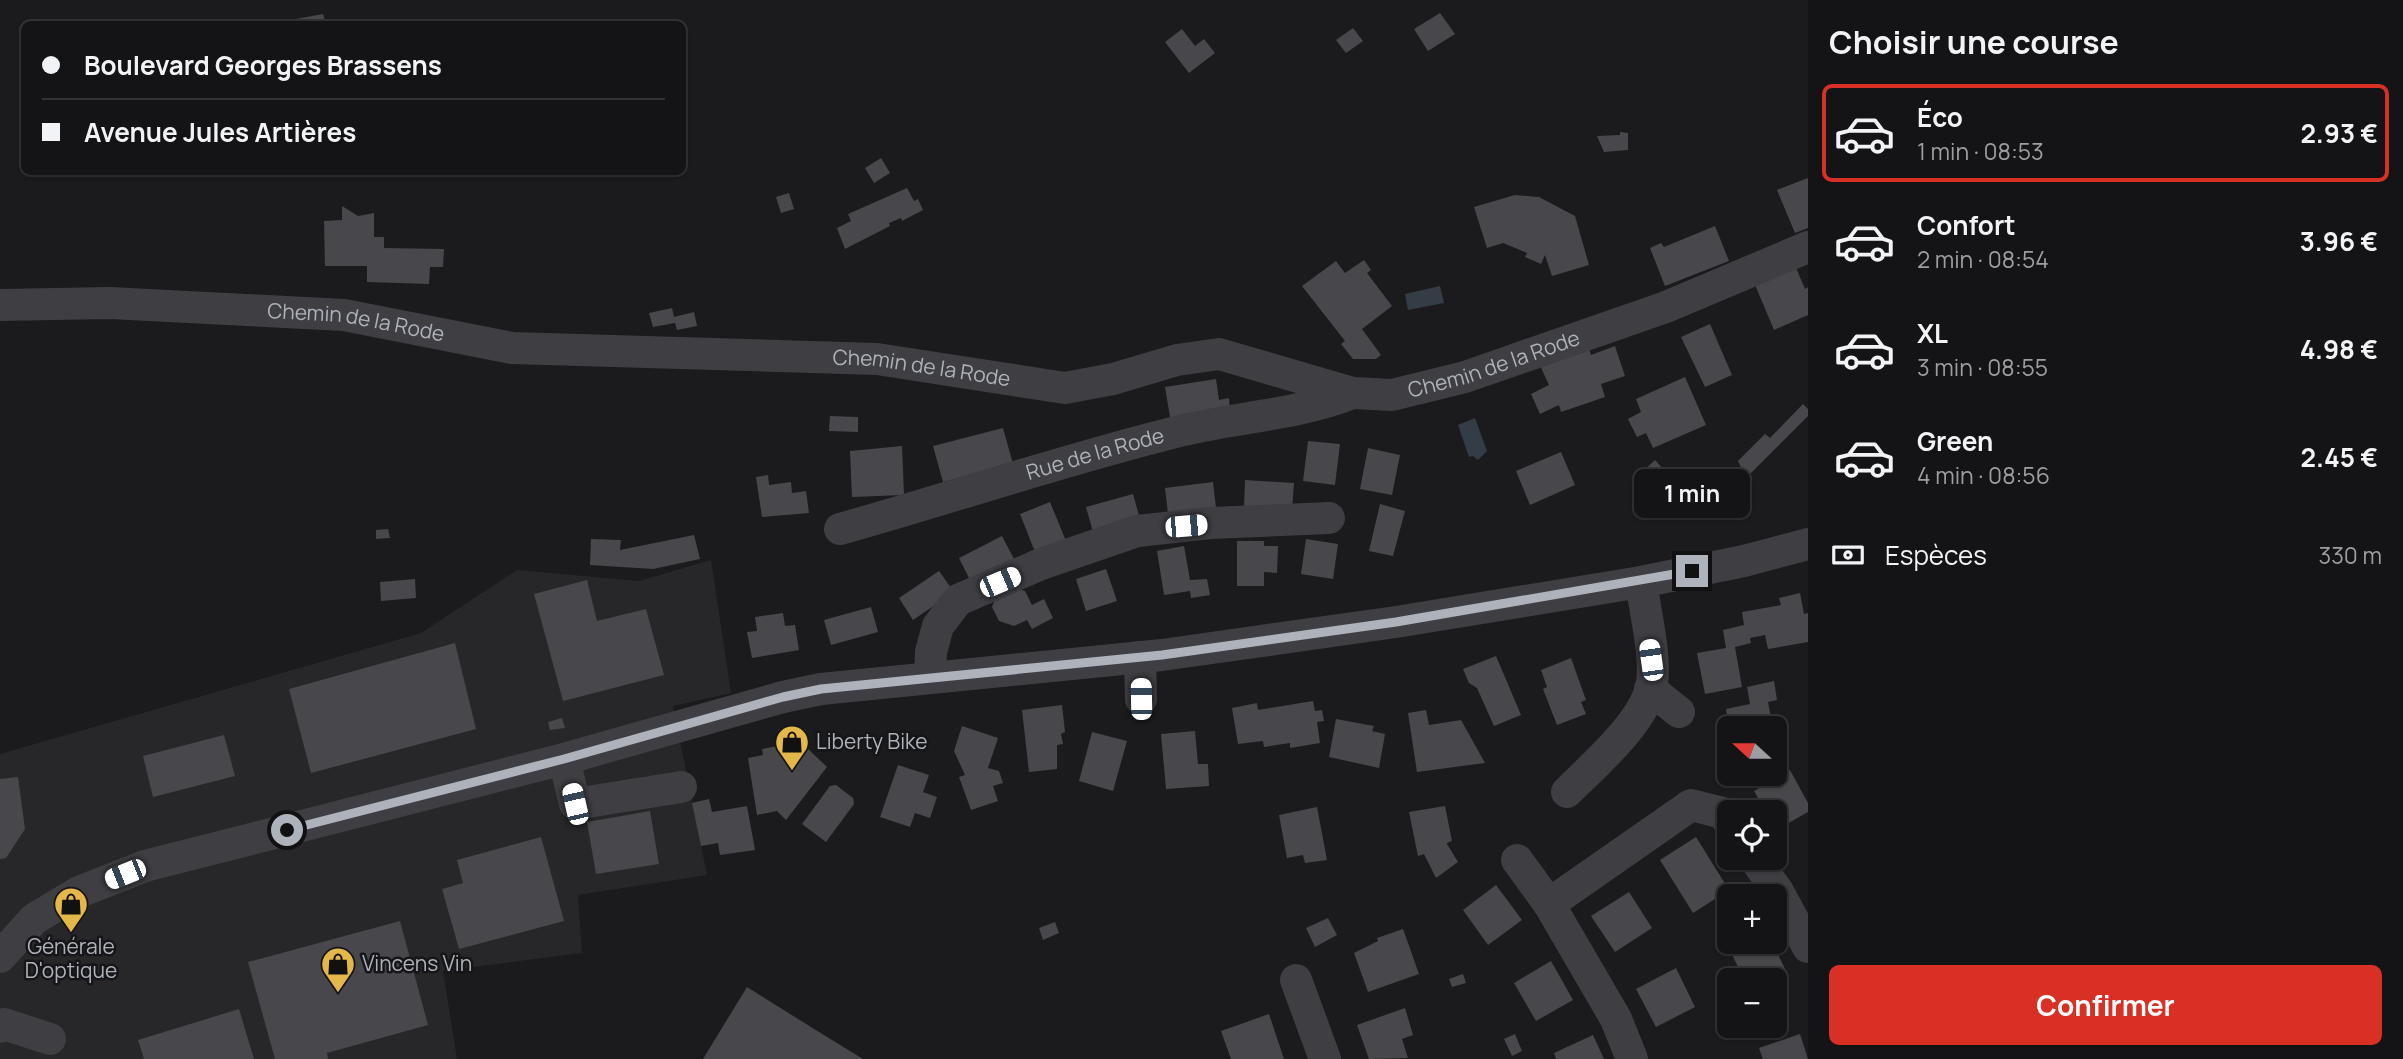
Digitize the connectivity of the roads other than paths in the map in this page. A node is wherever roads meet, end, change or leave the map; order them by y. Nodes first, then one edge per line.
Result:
1 (1808, 247) edge
2 (0, 305) edge
3 (1353, 393) junction
4 (1329, 518) dead end
5 (840, 528) dead end
6 (1808, 544) edge
7 (1641, 582) junction
8 (1140, 657) junction
9 (1657, 668) junction
10 (930, 677) junction
11 (1141, 699) dead end
12 (1679, 712) dead end
13 (564, 759) junction
14 (681, 786) dead end
15 (1567, 792) dead end
16 (1717, 812) edge
17 (1517, 860) dead end
18 (1763, 870) edge
19 (1549, 904) junction
20 (1808, 947) edge
21 (0, 957) edge
22 (1296, 980) dead end
23 (0, 1027) edge
24 (50, 1039) dead end
25 (1325, 1059) edge
26 (1632, 1059) edge

1 - 3 street, Chemin de la Rode
2 - 3 street, Chemin de la Rode
3 - 5 street, Rue de la Rode
4 - 10 street
6 - 7 street
7 - 8 street
7 - 9 street
8 - 10 street
8 - 11 street
9 - 12 street
9 - 15 street
10 - 13 street
13 - 14 street
13 - 21 street
16 - 19 street
17 - 19 street
18 - 20 street
19 - 26 street
22 - 25 street
23 - 24 street

